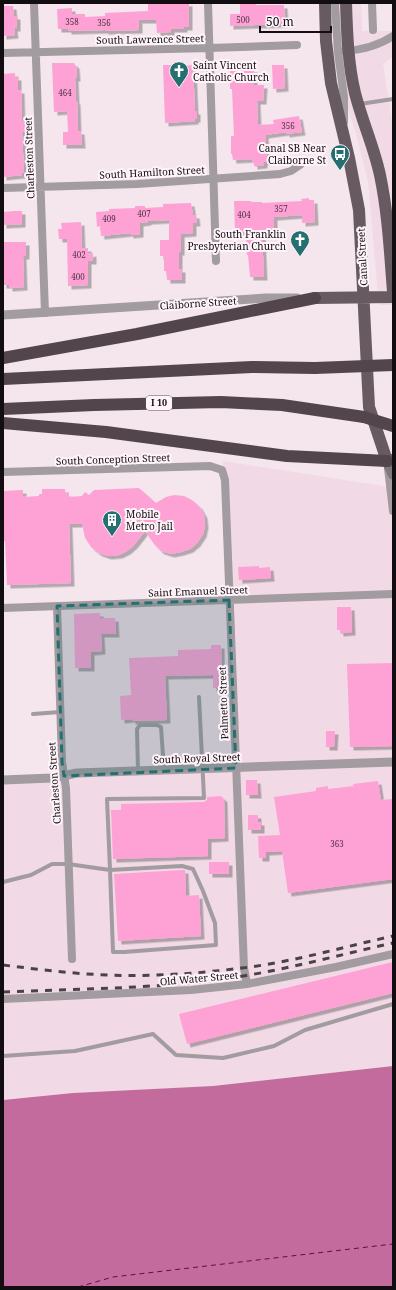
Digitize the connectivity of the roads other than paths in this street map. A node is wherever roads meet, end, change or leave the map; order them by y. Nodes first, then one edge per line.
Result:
1 (34, 3) edge
2 (208, 3) edge
3 (325, 3) edge
4 (335, 3) edge
5 (346, 3) edge
6 (372, 3) edge
7 (373, 30) dead end
8 (393, 36) edge
9 (297, 44) dead end
10 (209, 48) junction
11 (36, 52) junction
12 (343, 52) junction
13 (3, 53) edge
14 (393, 99) edge
15 (358, 105) junction
16 (343, 133) junction
17 (300, 165) dead end
18 (213, 179) junction
19 (40, 187) junction
20 (3, 188) edge
21 (216, 261) dead end
22 (393, 292) edge
23 (364, 297) junction
24 (393, 297) edge
25 (314, 298) junction
26 (45, 313) junction
27 (3, 315) edge
28 (3, 358) edge
29 (393, 365) edge
30 (3, 379) edge
31 (3, 409) edge
32 (364, 417) junction
33 (393, 421) edge
34 (3, 423) edge
35 (393, 426) edge
36 (390, 461) edge
37 (222, 470) joint
38 (3, 472) edge
39 (393, 474) edge
40 (393, 511) edge
41 (393, 594) edge
42 (229, 600) junction
43 (57, 606) junction
44 (3, 608) edge
45 (199, 698) dead end
46 (60, 712) junction
47 (32, 714) dead end
48 (393, 762) edge
49 (236, 768) junction
50 (203, 769) junction
51 (138, 771) junction
52 (164, 771) junction
53 (64, 776) junction
54 (3, 780) edge
55 (68, 864) junction
56 (110, 870) junction
57 (3, 882) edge
58 (393, 954) edge
59 (72, 959) dead end
60 (247, 984) junction
61 (3, 999) edge
62 (393, 1004) edge
63 (3, 1056) edge

1 - 11 street, Charleston Street
2 - 10 street
3 - 16 main road, Canal Street
4 - 12 street
5 - 12 main road
6 - 7 street
8 - 12 street
9 - 10 street, South Lawrence Street
10 - 11 street, South Lawrence Street
10 - 18 street
11 - 13 street, South Lawrence Street
11 - 19 street, Charleston Street
12 - 15 main road
12 - 16 street
14 - 15 lane
15 - 22 main road
16 - 23 main road, Canal Street
17 - 18 street, South Hamilton Street
18 - 19 street, South Hamilton Street
18 - 21 street
19 - 20 street, South Hamilton Street
19 - 26 street, Charleston Street
23 - 24 main road, Claiborne Street
23 - 25 main road, Claiborne Street
23 - 36 main road, Canal Street
25 - 26 street, Claiborne Street
25 - 28 highway
26 - 27 street, Claiborne Street
29 - 30 highway, bridge
31 - 32 highway, I 10
32 - 33 highway, I 10, bridge
32 - 35 highway, bridge
34 - 36 highway
36 - 39 main road
36 - 40 street, Canal Street
37 - 38 street, South Conception Street
37 - 42 street, Palmetto Street
41 - 42 street, Saint Emanuel Street
42 - 43 street, Saint Emanuel Street
42 - 49 street, Palmetto Street
43 - 44 street, Saint Emanuel Street
43 - 46 street, Charleston Street
45 - 50 lane
46 - 47 lane
46 - 53 street, Charleston Street
48 - 49 street, South Royal Street
49 - 50 street, South Royal Street
49 - 60 street, Palmetto Street
50 - 52 street, South Royal Street
50 - 56 lane
51 - 52 street, South Royal Street
51 - 52 lane
51 - 53 street, South Royal Street
53 - 54 street, South Royal Street
53 - 55 street, Charleston Street
55 - 56 lane
55 - 57 lane
55 - 59 street, Charleston Street
56 - 56 lane
58 - 60 street, Old Water Street
60 - 61 street, Old Water Street
62 - 63 lane

